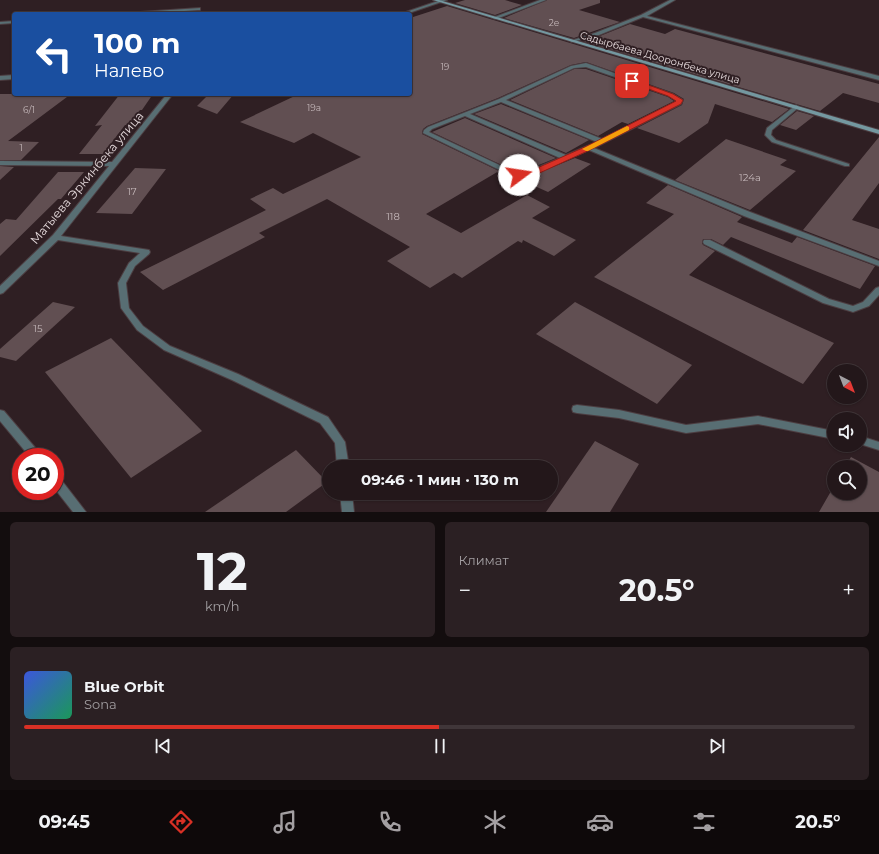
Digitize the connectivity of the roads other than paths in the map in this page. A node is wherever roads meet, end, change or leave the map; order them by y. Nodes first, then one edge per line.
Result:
1 (544, 0) edge
2 (673, 0) edge
3 (440, 1) edge
4 (198, 9) edge
5 (154, 12) edge
6 (408, 12) edge
7 (643, 16) junction
8 (494, 18) junction
9 (12, 22) edge
10 (0, 23) edge
11 (572, 41) junction
12 (12, 77) edge
13 (0, 78) edge
14 (879, 78) edge
15 (168, 96) edge
16 (501, 100) junction
17 (796, 107) junction
18 (465, 114) junction
19 (879, 132) edge
20 (601, 141) junction
21 (589, 148) junction
22 (566, 158) junction
23 (0, 163) edge
24 (115, 164) junction
25 (847, 165) dead end
26 (56, 237) junction
27 (707, 242) dead end
28 (879, 264) edge
29 (879, 290) edge
30 (0, 291) edge
31 (577, 409) dead end
32 (0, 414) edge
33 (827, 434) edge
34 (867, 442) edge
35 (879, 446) edge
36 (29, 448) edge
37 (342, 460) edge
38 (64, 492) edge
39 (347, 500) edge
40 (80, 512) edge
41 (348, 512) edge

1 - 8 street
2 - 7 street
3 - 6 street
3 - 8 main road, Садырбаева Дооронбека улица
4 - 5 street
7 - 11 street
7 - 14 street
8 - 11 main road, Садырбаева Дооронбека улица
9 - 10 street
11 - 17 main road, Садырбаева Дооронбека улица
12 - 13 street
15 - 24 street, Матыева Эркинбека улица
16 - 18 street
16 - 20 street
16 - 20 street
17 - 19 main road, Садырбаева Дооронбека улица
17 - 25 street
18 - 22 street
18 - 22 street
20 - 21 street
21 - 22 street
21 - 28 street
23 - 24 street
24 - 26 street, Матыева Эркинбека улица
26 - 30 street, Матыева Эркинбека улица
26 - 37 street
27 - 29 street
31 - 33 street
32 - 36 street
34 - 35 street
38 - 40 street
39 - 41 street

